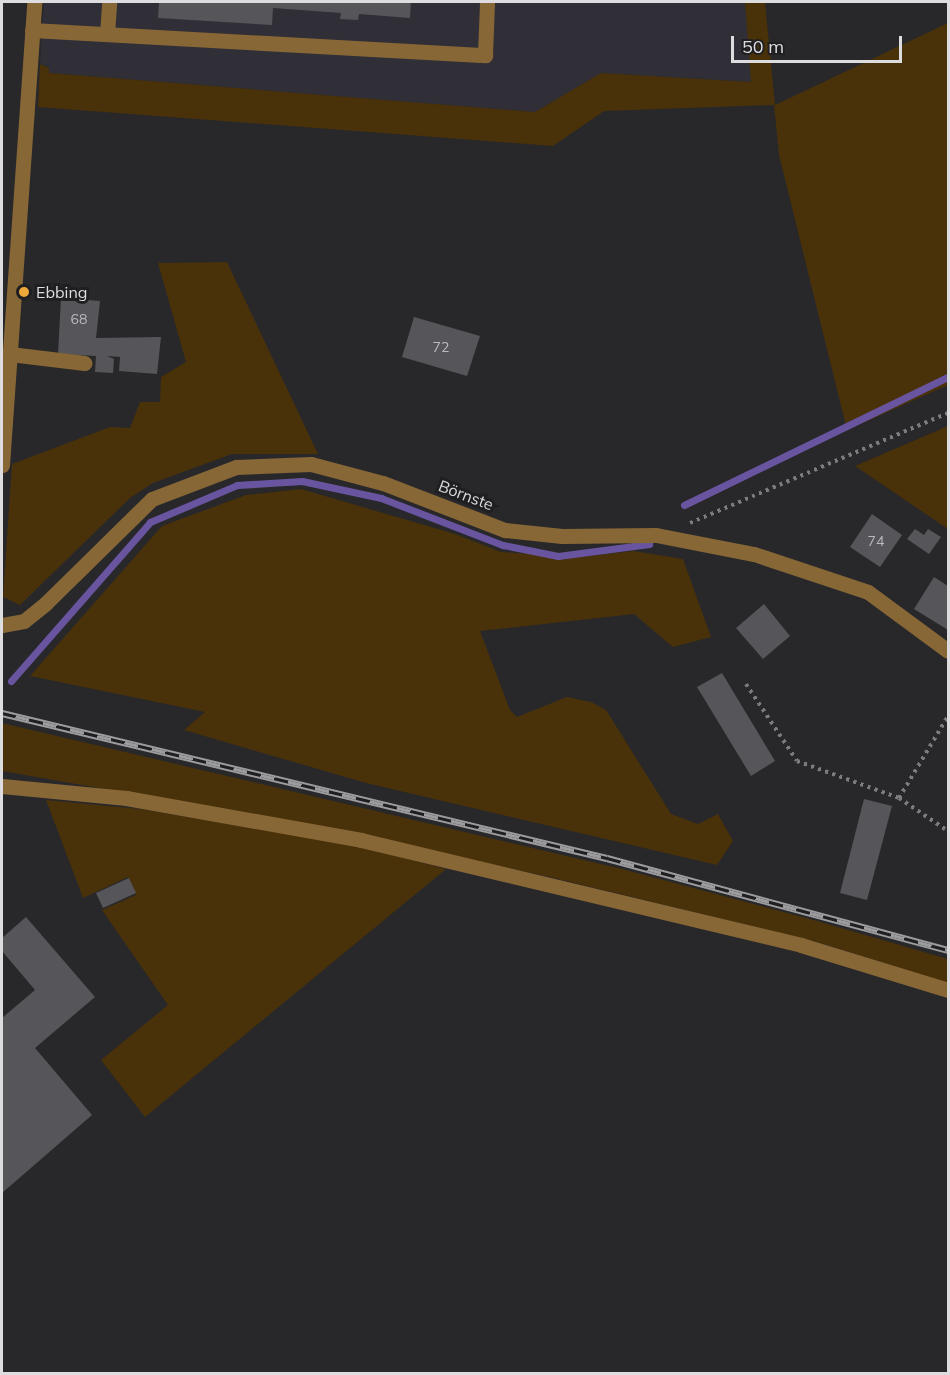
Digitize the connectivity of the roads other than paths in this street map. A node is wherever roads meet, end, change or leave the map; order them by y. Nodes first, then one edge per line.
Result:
1 (34, 2) edge
2 (109, 2) edge
3 (487, 2) edge
4 (32, 30) junction
5 (107, 34) junction
6 (10, 354) junction
7 (84, 363) dead end
8 (2, 465) edge
9 (2, 625) edge
10 (948, 651) edge
11 (2, 786) edge
12 (948, 990) edge

1 - 4 street
2 - 5 street
3 - 5 street
4 - 5 street
4 - 6 street
6 - 7 street
6 - 8 street
9 - 10 street, Börnste
11 - 12 street

